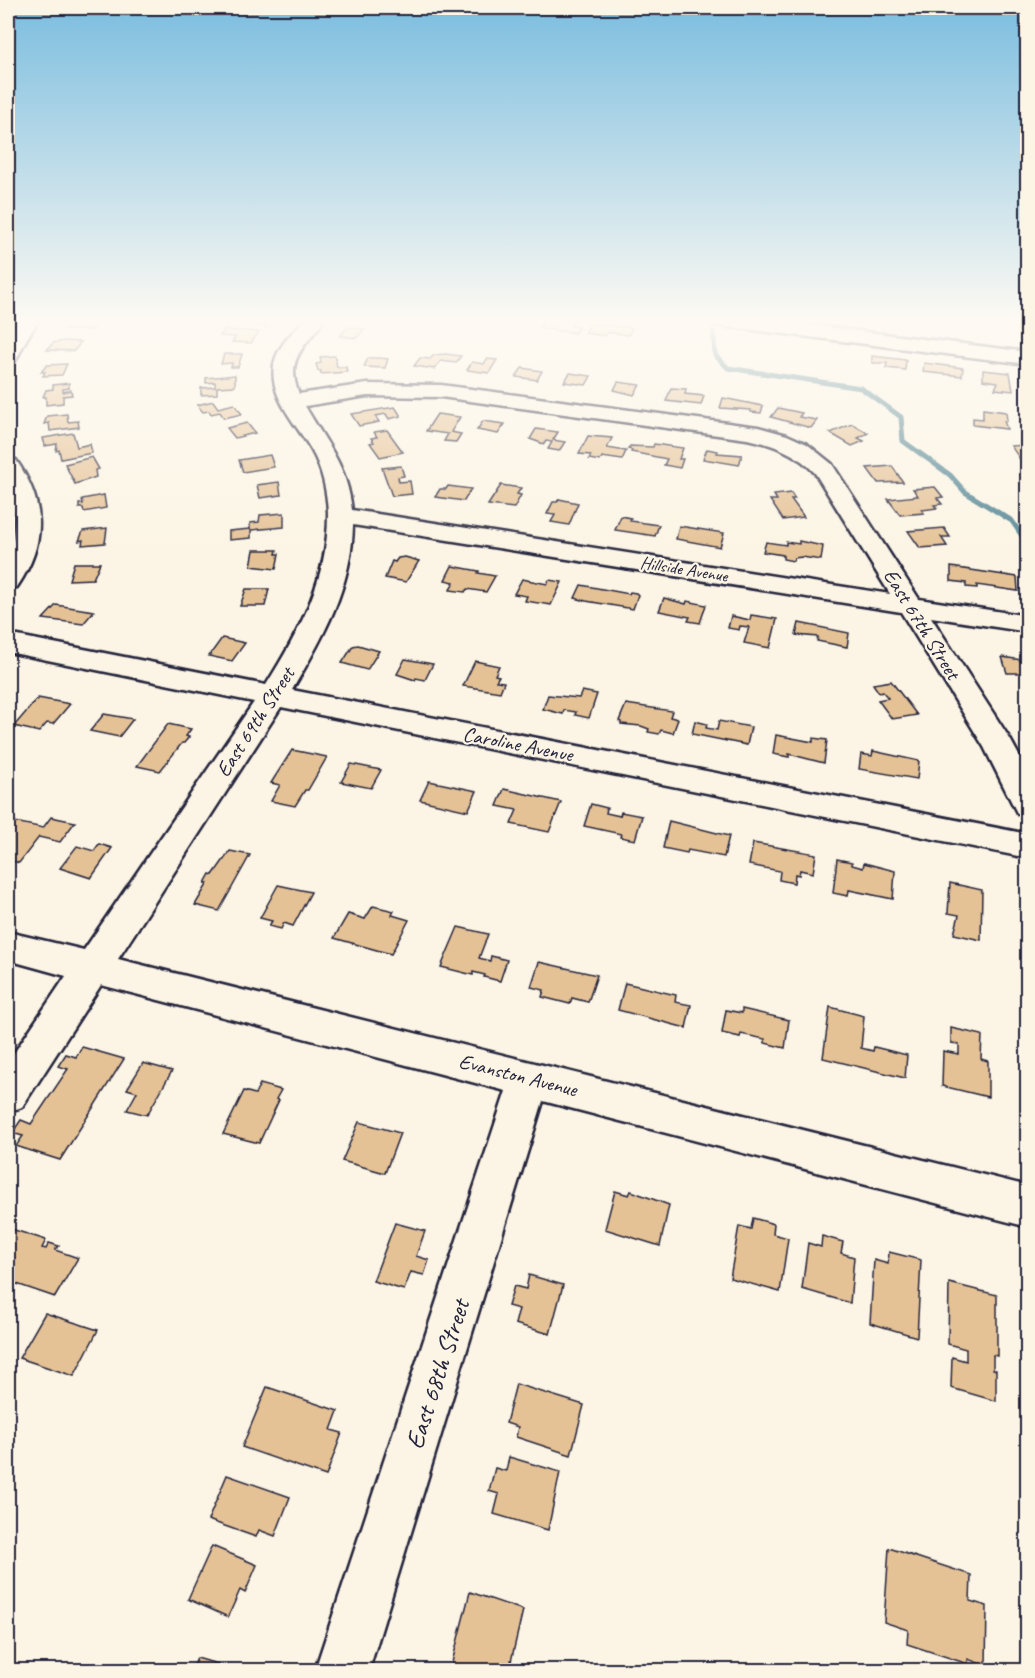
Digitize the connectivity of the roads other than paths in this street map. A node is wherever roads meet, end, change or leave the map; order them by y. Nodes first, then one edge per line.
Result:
1 (307, 398) edge
2 (501, 398) edge
3 (292, 401) joint
4 (8, 465) edge
5 (339, 515) junction
6 (8, 581) edge
7 (911, 607) junction
8 (1028, 624) edge
9 (8, 643) edge
10 (274, 695) junction
11 (1028, 805) edge
12 (1028, 846) edge
13 (8, 946) edge
14 (93, 967) junction
15 (530, 1078) junction
16 (8, 1094) edge
17 (1028, 1207) edge
18 (342, 1671) edge

1 - 3 street, East 67th Street
2 - 7 street, East 67th Street
3 - 5 street, East 69th Street
4 - 6 street
5 - 7 street, Hillside Avenue
5 - 10 street, East 69th Street
7 - 8 street, Hillside Avenue
7 - 11 street, East 67th Street
9 - 10 street, Caroline Avenue
10 - 12 street, Caroline Avenue
10 - 14 street, East 69th Street
13 - 14 street, Evanston Avenue
14 - 15 street, Evanston Avenue
14 - 16 street, East 69th Street
15 - 17 street, Evanston Avenue
15 - 18 street, East 68th Street

